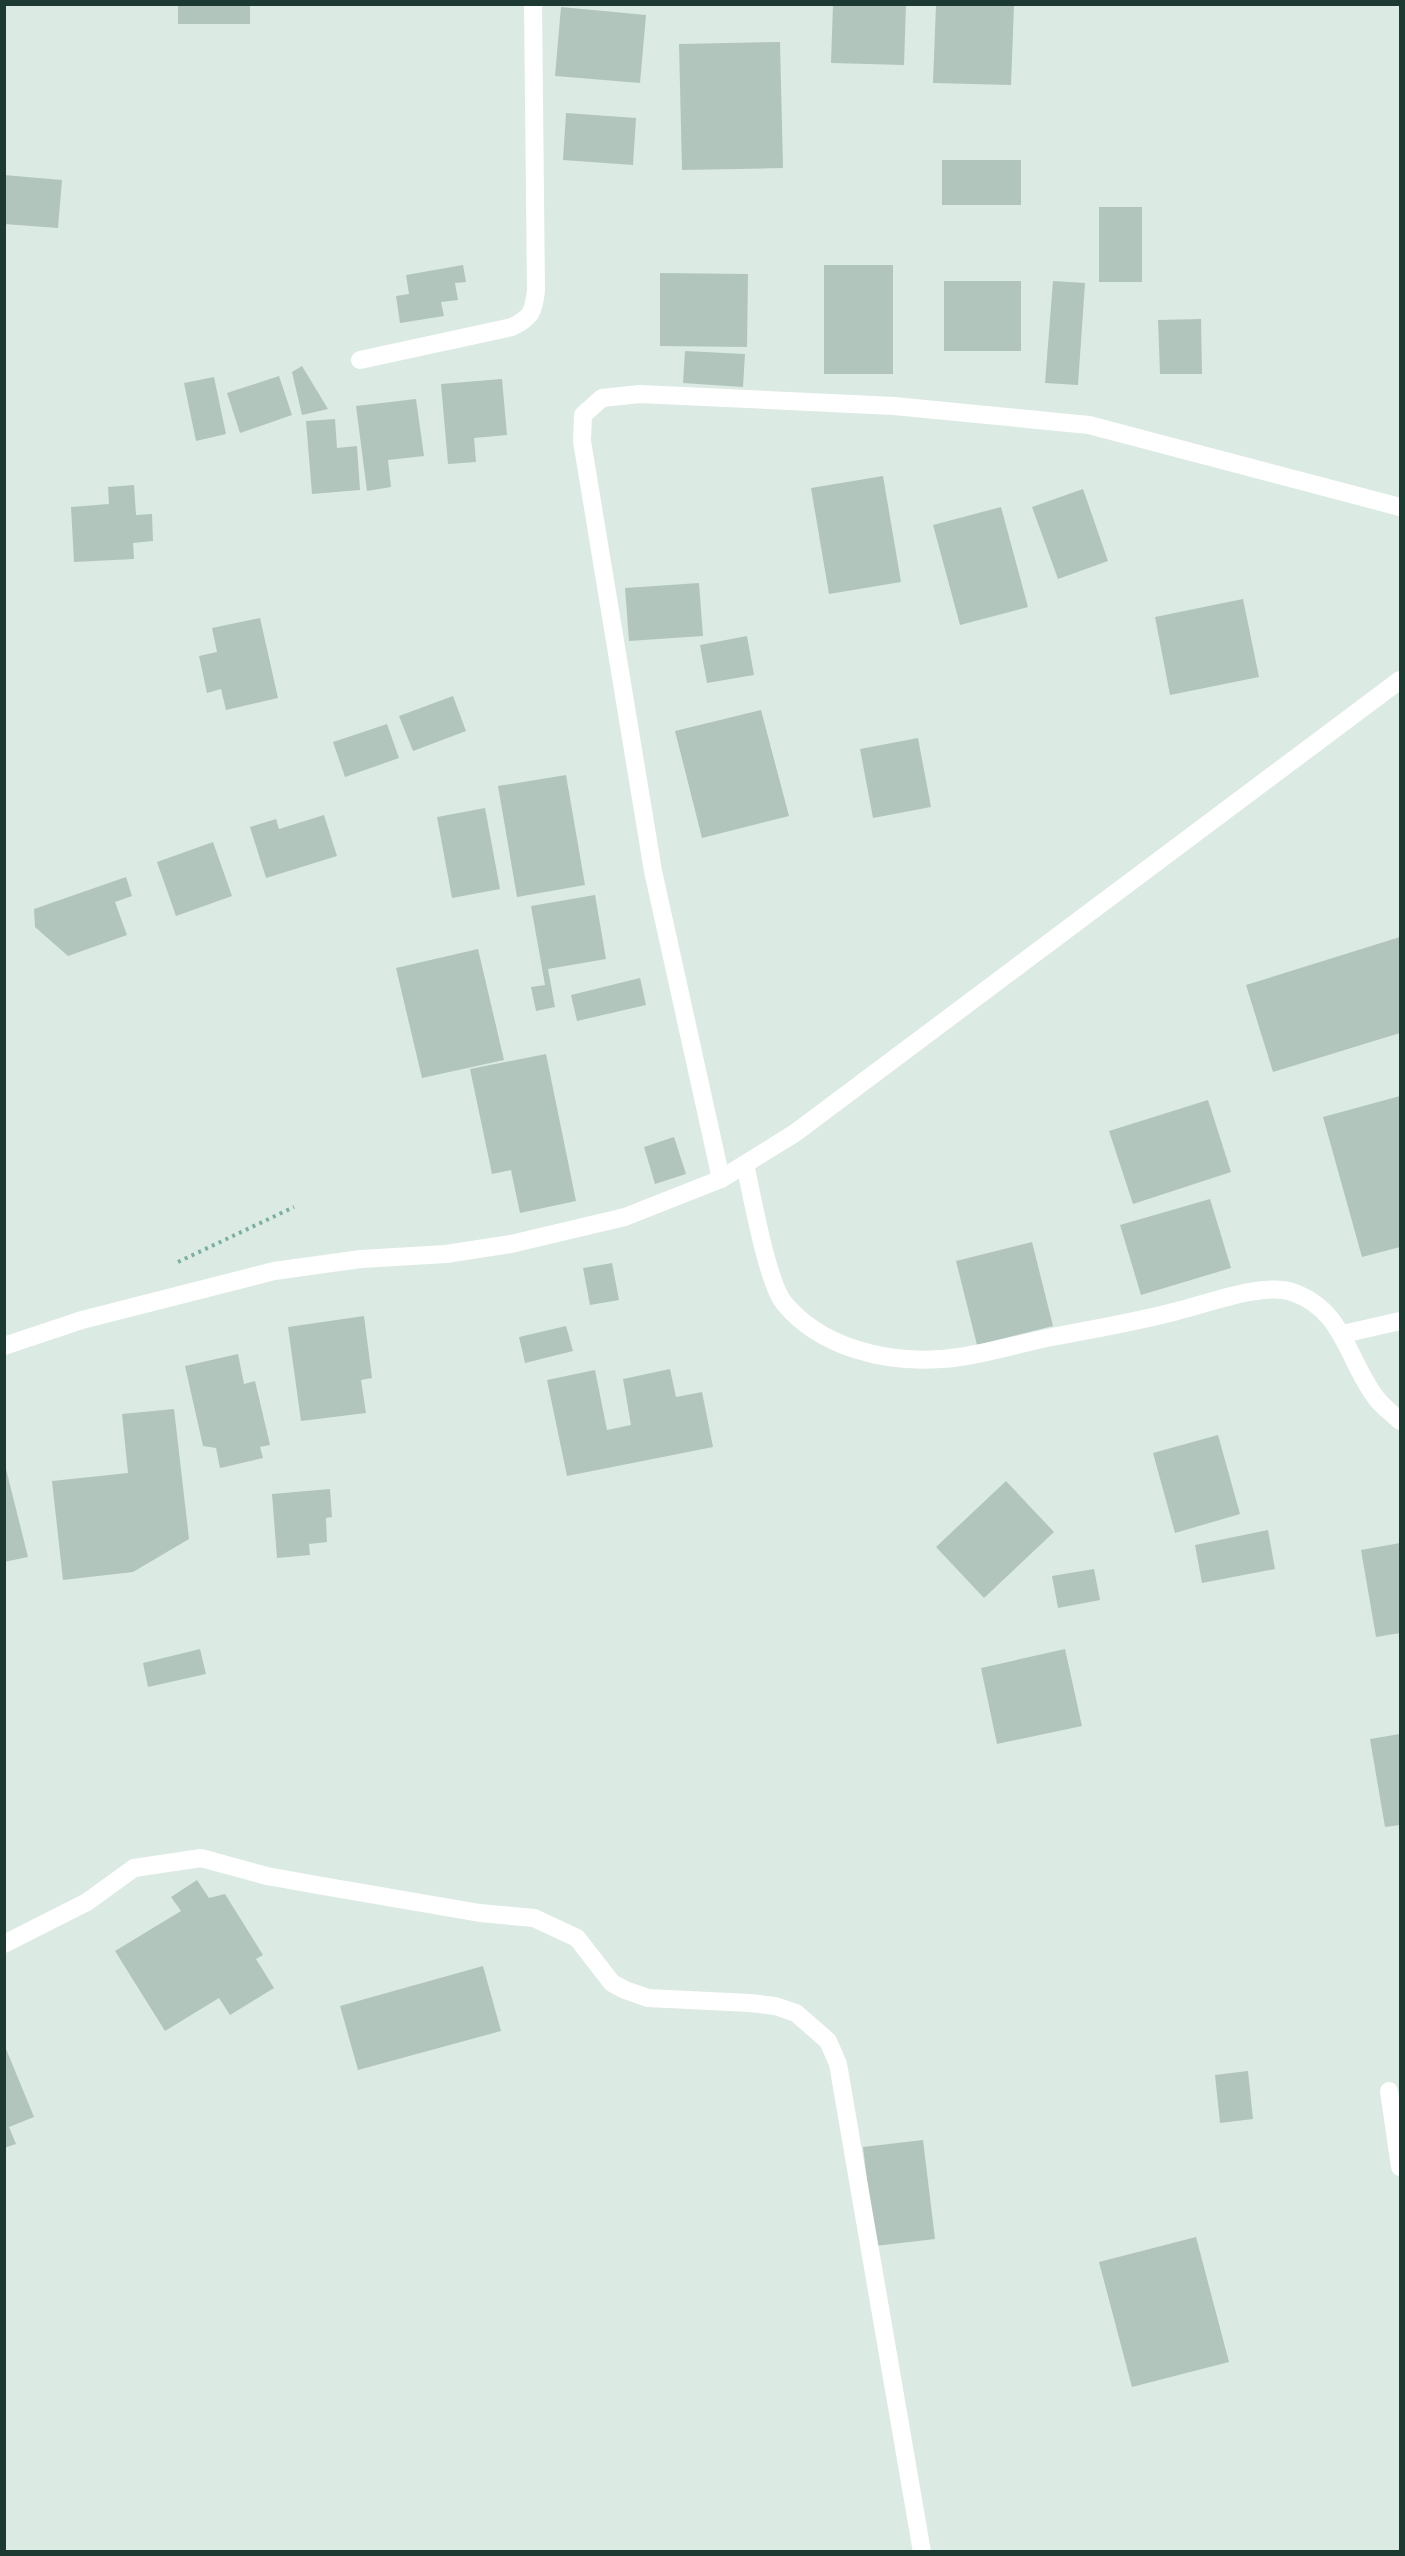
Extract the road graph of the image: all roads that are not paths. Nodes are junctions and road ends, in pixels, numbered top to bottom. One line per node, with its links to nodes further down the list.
1 (533, 4): 2 (street)
2 (360, 360)
3 (1401, 507): 6 (street)
4 (1401, 680): 5 (street)
5 (745, 1164): 6 (street); 8 (street)
6 (721, 1179): 9 (street)
7 (1401, 1321): 8 (street)
8 (1343, 1334): 10 (street)
9 (4, 1346)
10 (1401, 1421)
11 (4, 1944): 14 (street)
12 (1389, 2091): 13 (street)
13 (1401, 2167)
14 (922, 2552)

